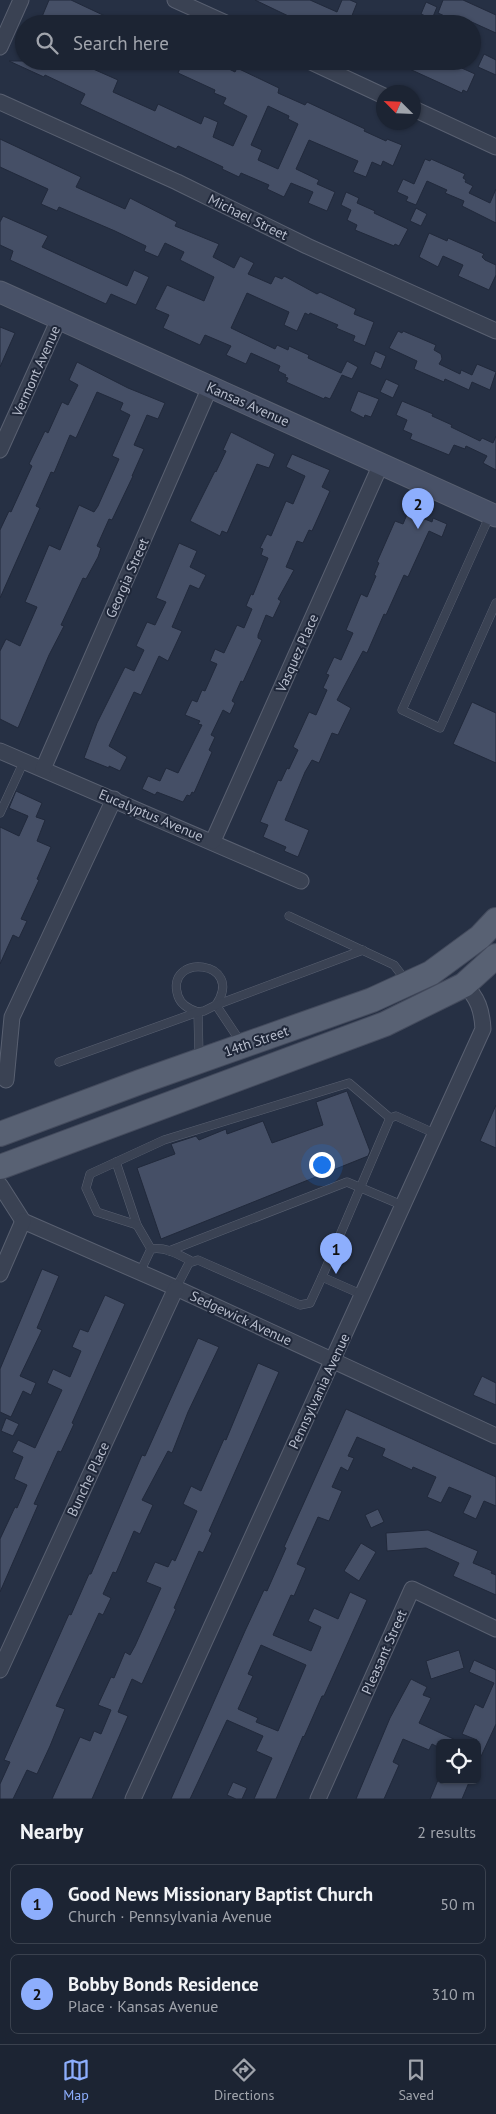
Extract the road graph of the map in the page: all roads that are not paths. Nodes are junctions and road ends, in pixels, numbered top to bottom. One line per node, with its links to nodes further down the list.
1 (21, 0): 4 (street)
2 (175, 0): 3 (street)
3 (208, 15)
4 (0, 47)
5 (328, 70): 6 (street)
6 (376, 92)
7 (0, 102): 12 (street, Michael Street)
8 (421, 112): 9 (street)
9 (496, 147)
10 (0, 292): 11 (street, Kansas Avenue)
11 (59, 318): 13 (street, Kansas Avenue); 14 (street, Vermont Avenue)
12 (496, 331)
13 (210, 387): 15 (street, Kansas Avenue); 20 (street, Georgia Street)
14 (0, 450)
15 (381, 464): 16 (street, Kansas Avenue); 23 (street, Vasquez Place)
16 (493, 515): 17 (lane)
17 (496, 603)
18 (0, 751): 19 (street, Eucalyptus Avenue)
19 (24, 761): 20 (street, Eucalyptus Avenue); 22 (lane)
20 (43, 769): 21 (street, Eucalyptus Avenue)
21 (114, 799): 23 (street, Eucalyptus Avenue); 36 (street)
22 (0, 813)
23 (213, 841): 24 (street, Eucalyptus Avenue)
24 (301, 881)
25 (289, 916): 27 (lane)
26 (496, 920): 29 (main road, 14th Street)
27 (363, 950): 29 (lane); 31 (lane)
28 (496, 956): 30 (main road, 14th Street)
29 (408, 984): 33 (main road, 14th Street)
30 (464, 985): 39 (street, Pennsylvania Avenue); 41 (main road, 14th Street)
31 (216, 1005): 32 (lane); 32 (lane); 33 (lane)
32 (198, 1012): 34 (lane); 35 (lane)
33 (243, 1046): 34 (main road, 14th Street)
34 (199, 1061): 38 (main road, 14th Street)
35 (59, 1062)
36 (6, 1080)
37 (390, 1118): 39 (lane); 40 (lane); 43 (lane)
38 (0, 1134)
39 (436, 1134): 44 (street, Pennsylvania Avenue)
40 (116, 1162): 46 (lane); 46 (lane)
41 (0, 1167)
42 (0, 1185): 45 (street)
43 (360, 1186): 44 (lane); 48 (lane); 52 (lane)
44 (404, 1206): 54 (street, Pennsylvania Avenue)
45 (23, 1222): 50 (street, Sedgewick Avenue); 51 (street)
46 (137, 1225): 47 (lane)
47 (152, 1249): 48 (lane); 50 (lane)
48 (169, 1251): 49 (lane)
49 (194, 1260): 52 (lane); 53 (lane)
50 (140, 1272): 53 (street, Sedgewick Avenue)
51 (0, 1274)
52 (322, 1277): 54 (lane)
53 (176, 1288): 55 (street, Sedgewick Avenue); 58 (street, Bunche Place)
54 (363, 1295): 55 (street, Pennsylvania Avenue)
55 (333, 1361): 56 (street, Sedgewick Avenue); 59 (street, Pennsylvania Avenue)
56 (496, 1436)
57 (496, 1629): 60 (street, Pleasant Street)
58 (0, 1670)
59 (134, 1799)
60 (318, 1799)

